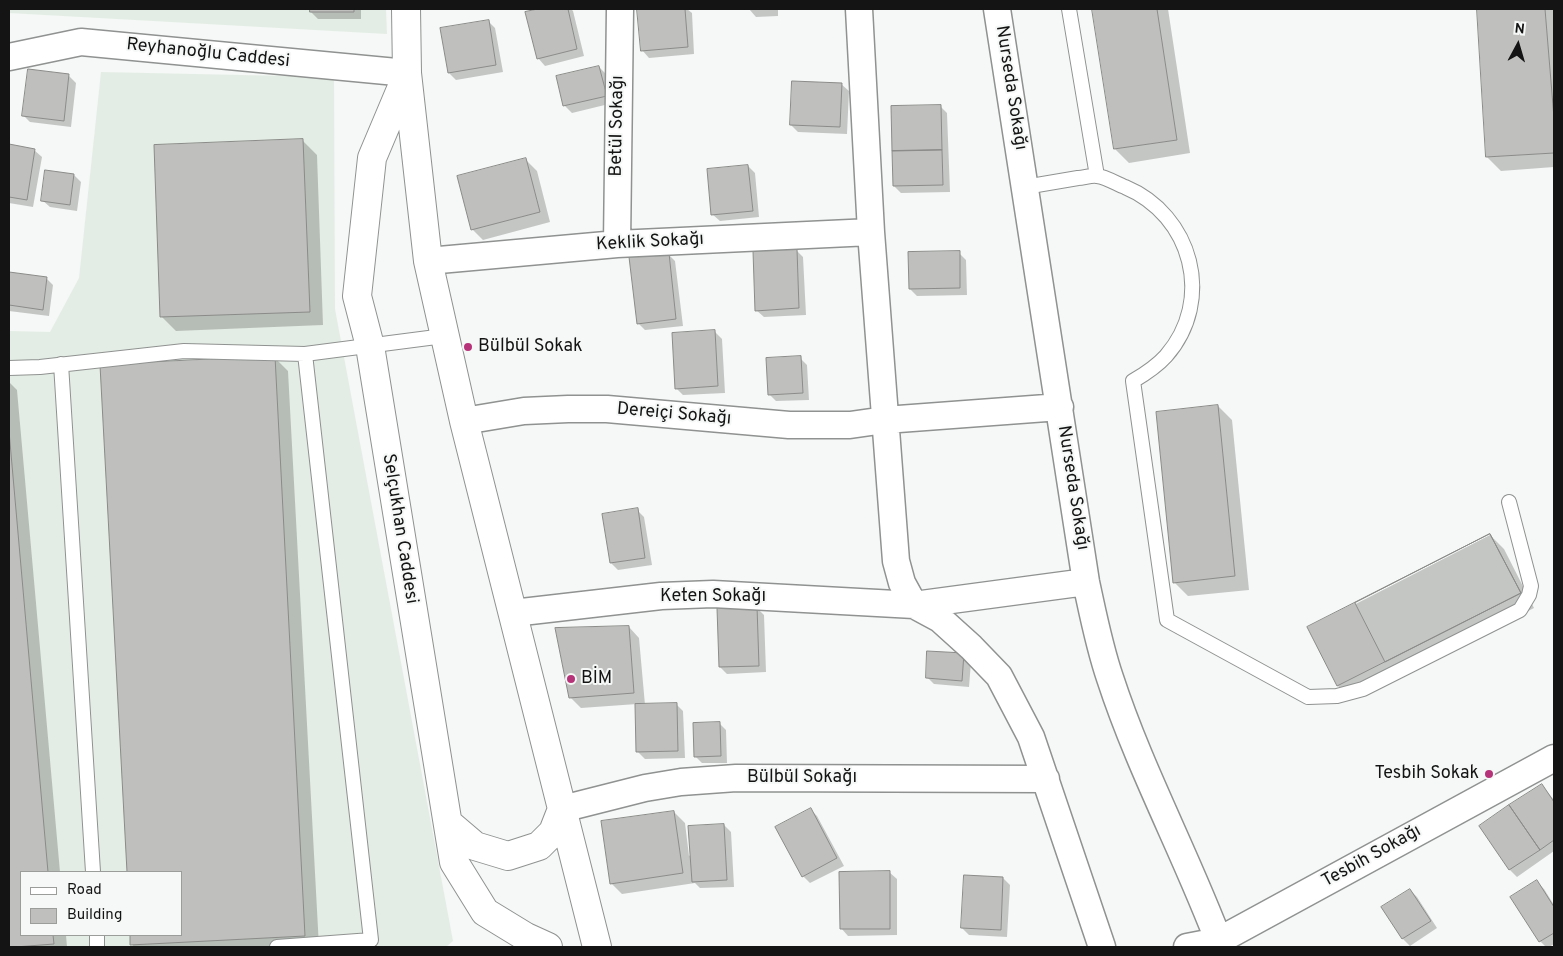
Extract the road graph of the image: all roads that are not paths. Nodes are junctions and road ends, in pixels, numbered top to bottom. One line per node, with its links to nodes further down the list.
1 (406, 9): 7 (street, Selçukhan Caddesi)
2 (620, 9): 11 (street, Betül Sokağı)
3 (858, 9): 10 (street)
4 (997, 9): 9 (street, Nurseda Sokağı)
5 (1069, 9): 8 (lane)
6 (9, 57): 7 (street, Reyhanoğlu Caddesi)
7 (408, 73): 12 (street, Selçukhan Caddesi); 14 (street, Selçukhan Caddesi)
8 (1097, 176): 9 (lane); 21 (lane)
9 (1025, 186): 18 (street, Nurseda Sokağı)
10 (872, 232): 11 (street, Keklik Sokağı); 19 (street)
11 (617, 244): 12 (street, Keklik Sokağı)
12 (428, 261): 13 (street, Selçukhan Caddesi)
13 (444, 336): 14 (lane); 20 (street, Selçukhan Caddesi)
14 (370, 346): 15 (lane); 28 (street, Selçukhan Caddesi)
15 (305, 354): 16 (lane); 31 (lane)
16 (61, 364): 17 (lane); 29 (lane)
17 (9, 368)
18 (1060, 408): 19 (street, Dereiçi Sokağı); 22 (street, Nurseda Sokağı)
19 (885, 420): 20 (street, Dereiçi Sokağı); 23 (street)
20 (464, 422): 24 (street, Selçukhan Caddesi)
21 (1509, 502)
22 (1086, 582): 23 (street, Keten Sokağı); 30 (street, Nurseda Sokağı)
23 (914, 604): 24 (street, Keten Sokağı); 26 (street)
24 (513, 613): 27 (street, Selçukhan Caddesi)
25 (1554, 758): 30 (street, Tesbih Sokağı)
26 (1046, 779): 27 (street, Bülbül Sokağı); 35 (street)
27 (562, 809): 28 (street); 34 (street, Selçukhan Caddesi)
28 (448, 823): 33 (street, Selçukhan Caddesi)
29 (93, 871)
30 (1220, 944): 36 (street, Tesbih Sokağı)
31 (314, 946): 32 (lane)
32 (277, 947)
33 (548, 947)
34 (597, 947)
35 (1102, 947)
36 (1187, 947)

